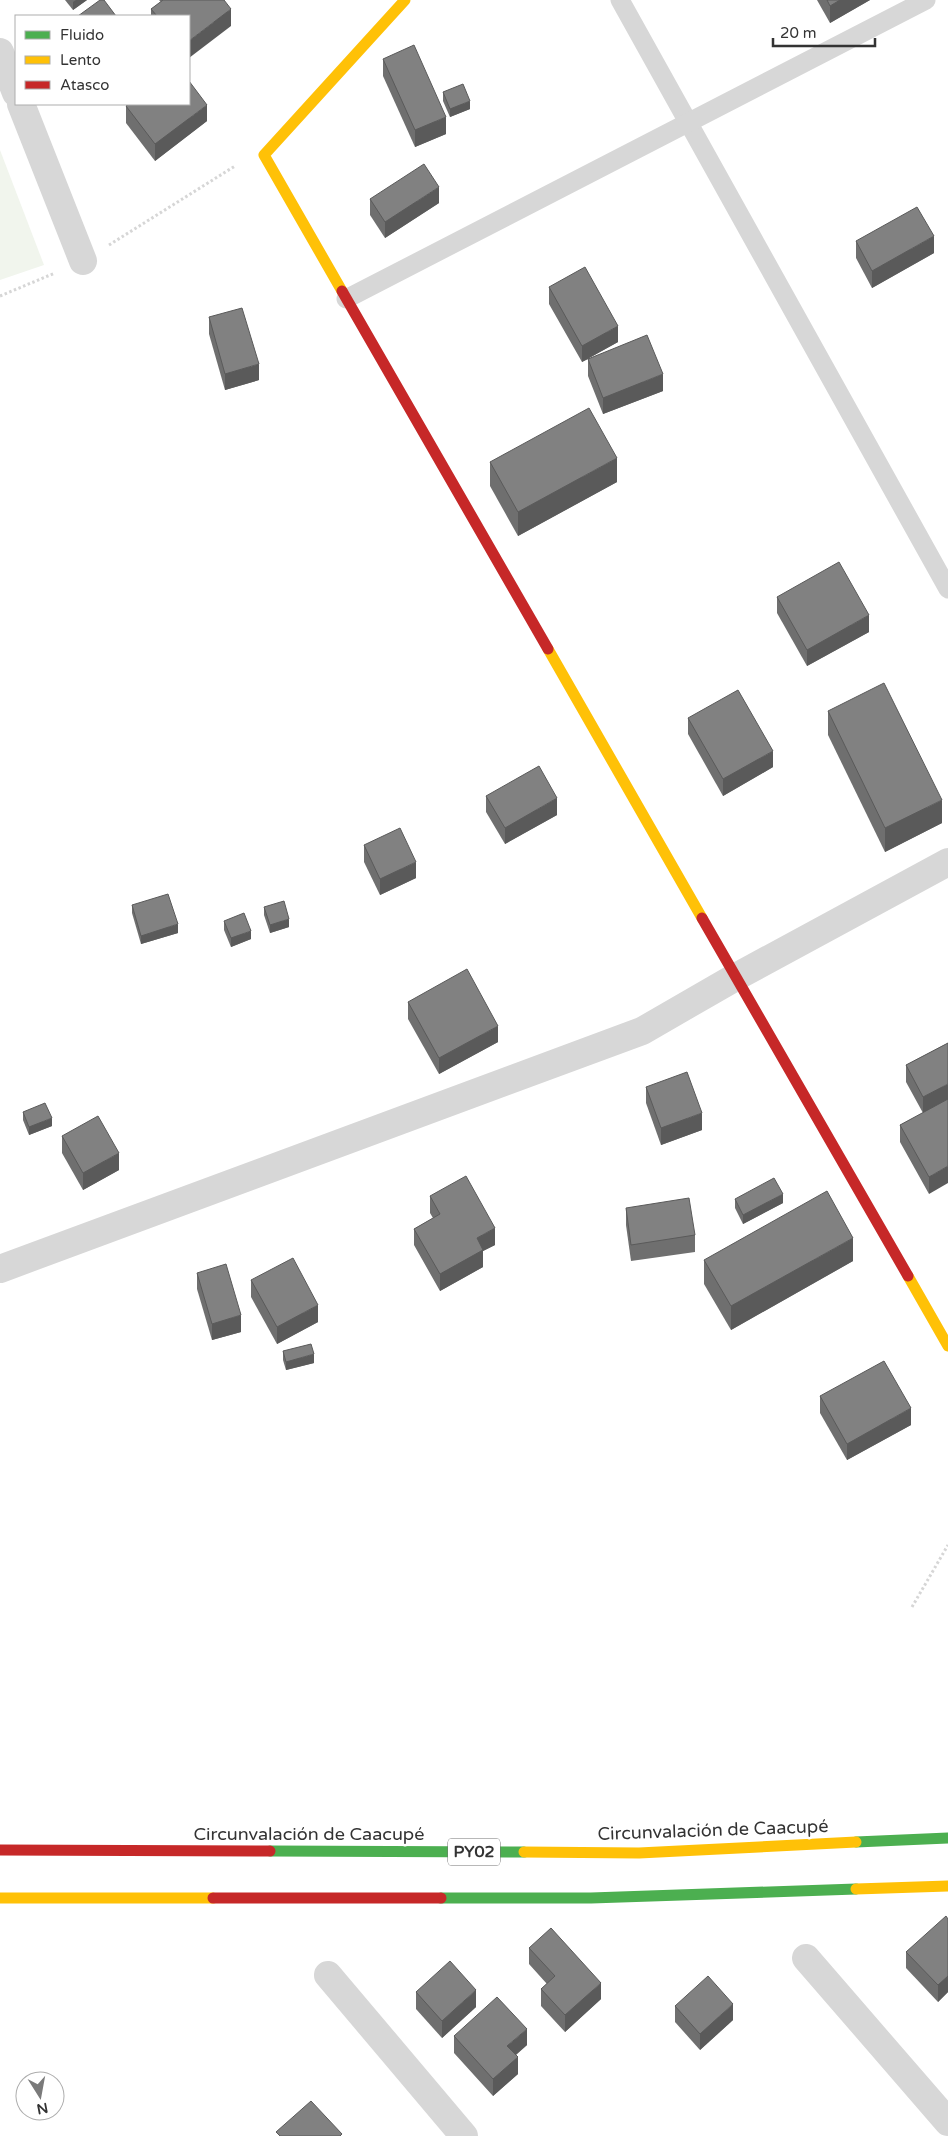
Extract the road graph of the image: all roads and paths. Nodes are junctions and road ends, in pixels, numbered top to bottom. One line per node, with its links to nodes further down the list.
1 (405, 0): 11 (main road)
2 (620, 0): 7 (lane)
3 (926, 0): 7 (lane)
4 (0, 52): 5 (street)
5 (15, 90)
6 (20, 105): 9 (street)
7 (688, 123): 11 (lane); 12 (lane)
8 (238, 163): 9 (path)
9 (83, 261): 10 (path)
10 (0, 296)
11 (346, 299): 14 (main road)
12 (948, 589)
13 (948, 862): 14 (street)
14 (734, 978): 15 (street); 16 (main road)
15 (0, 1269)
16 (948, 1346)
17 (948, 1545): 18 (path)
18 (912, 1607)
19 (948, 1838): 20 (main road, Circunvalación de Caacupé / PY02)
20 (0, 1850)
21 (948, 1886): 22 (main road)
22 (0, 1898)
23 (806, 1958): 25 (street)
24 (328, 1975): 26 (street)
25 (948, 2122)
26 (464, 2136)

